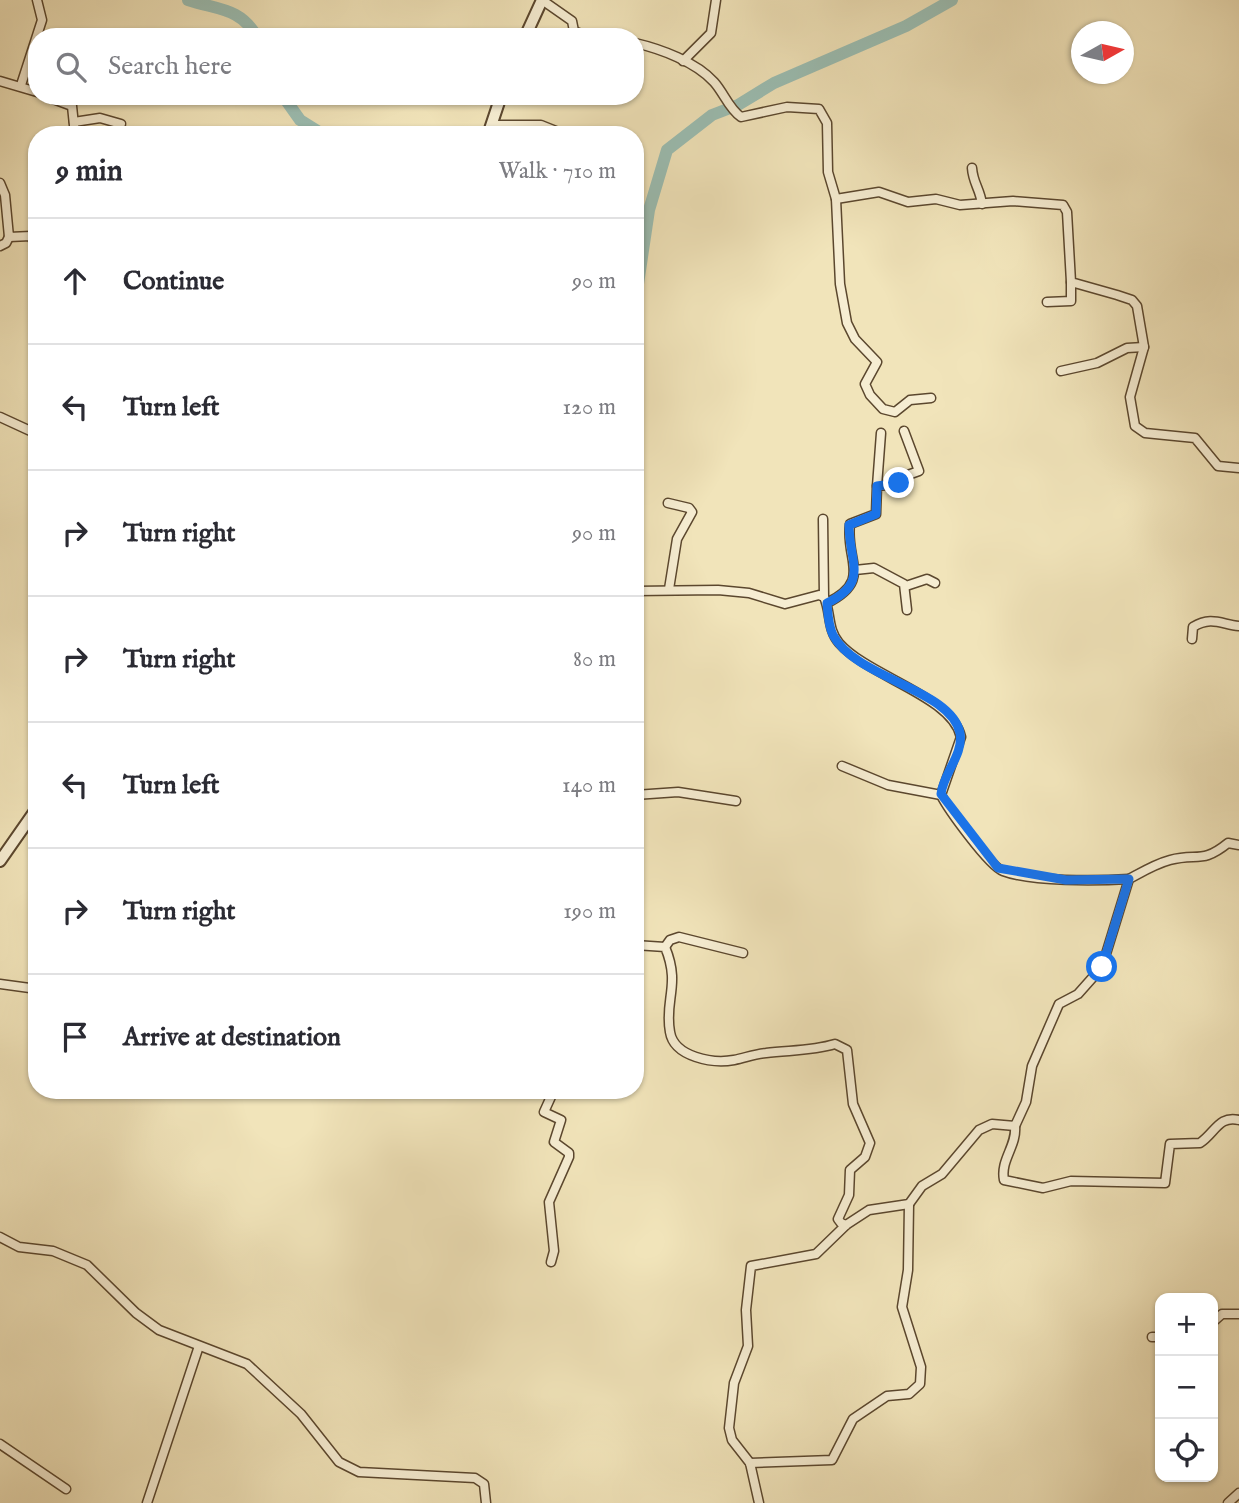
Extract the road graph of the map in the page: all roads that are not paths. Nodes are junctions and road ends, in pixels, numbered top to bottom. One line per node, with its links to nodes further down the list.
1 (37, 0): 4 (street)
2 (542, 0): 5 (street); 6 (street)
3 (716, 0): 8 (street)
4 (39, 28)
5 (529, 28)
6 (573, 28)
7 (644, 46): 8 (street)
8 (683, 61): 21 (street)
9 (28, 63): 11 (street)
10 (0, 81): 11 (street)
11 (21, 85): 12 (street)
12 (28, 88)
13 (71, 105): 15 (street)
14 (498, 105): 18 (street)
15 (74, 122): 16 (street); 17 (street)
16 (121, 124)
17 (74, 126)
18 (490, 126)
19 (972, 168): 22 (street)
20 (0, 183): 24 (street)
21 (836, 199): 22 (street); 30 (street)
22 (982, 204): 26 (street)
23 (28, 236): 24 (street)
24 (9, 237): 25 (street)
25 (0, 246)
26 (1071, 282): 27 (street); 28 (street)
27 (1047, 302)
28 (1144, 347): 29 (street); 35 (street)
29 (1061, 371)
30 (931, 398)
31 (0, 417): 32 (street)
32 (28, 430)
33 (904, 431): 36 (street)
34 (881, 433): 36 (street)
35 (1239, 468)
36 (877, 486): 39 (street)
37 (668, 503): 42 (street)
38 (823, 519): 44 (street)
39 (855, 570): 41 (street); 44 (street)
40 (935, 583): 41 (street)
41 (906, 586): 45 (street)
42 (669, 589): 43 (street); 44 (street)
43 (644, 591)
44 (826, 600): 50 (street)
45 (907, 610)
46 (1239, 626): 47 (street)
47 (1192, 639)
48 (842, 766): 50 (street)
49 (644, 794): 51 (street)
50 (941, 794): 56 (street)
51 (736, 801)
52 (28, 821): 54 (street)
53 (1239, 845): 56 (street)
54 (4, 847): 55 (street)
55 (0, 861)
56 (1129, 879): 64 (street)
57 (644, 946): 58 (street)
58 (666, 947): 59 (street); 66 (street)
59 (743, 953)
60 (0, 984): 61 (street)
61 (28, 988)
62 (550, 1099): 68 (street)
63 (1239, 1120): 64 (street)
64 (1015, 1126): 65 (street)
65 (909, 1204): 66 (street); 73 (street)
66 (846, 1225): 73 (street)
67 (0, 1237): 71 (street)
68 (551, 1262)
69 (1239, 1314): 70 (street)
70 (1218, 1318)
71 (199, 1346): 76 (street); 77 (street)
72 (0, 1444): 74 (street)
73 (750, 1463): 78 (street)
74 (66, 1489)
75 (1239, 1493): 79 (street)
76 (147, 1503)
77 (486, 1503)
78 (759, 1503)
79 (1228, 1503)

